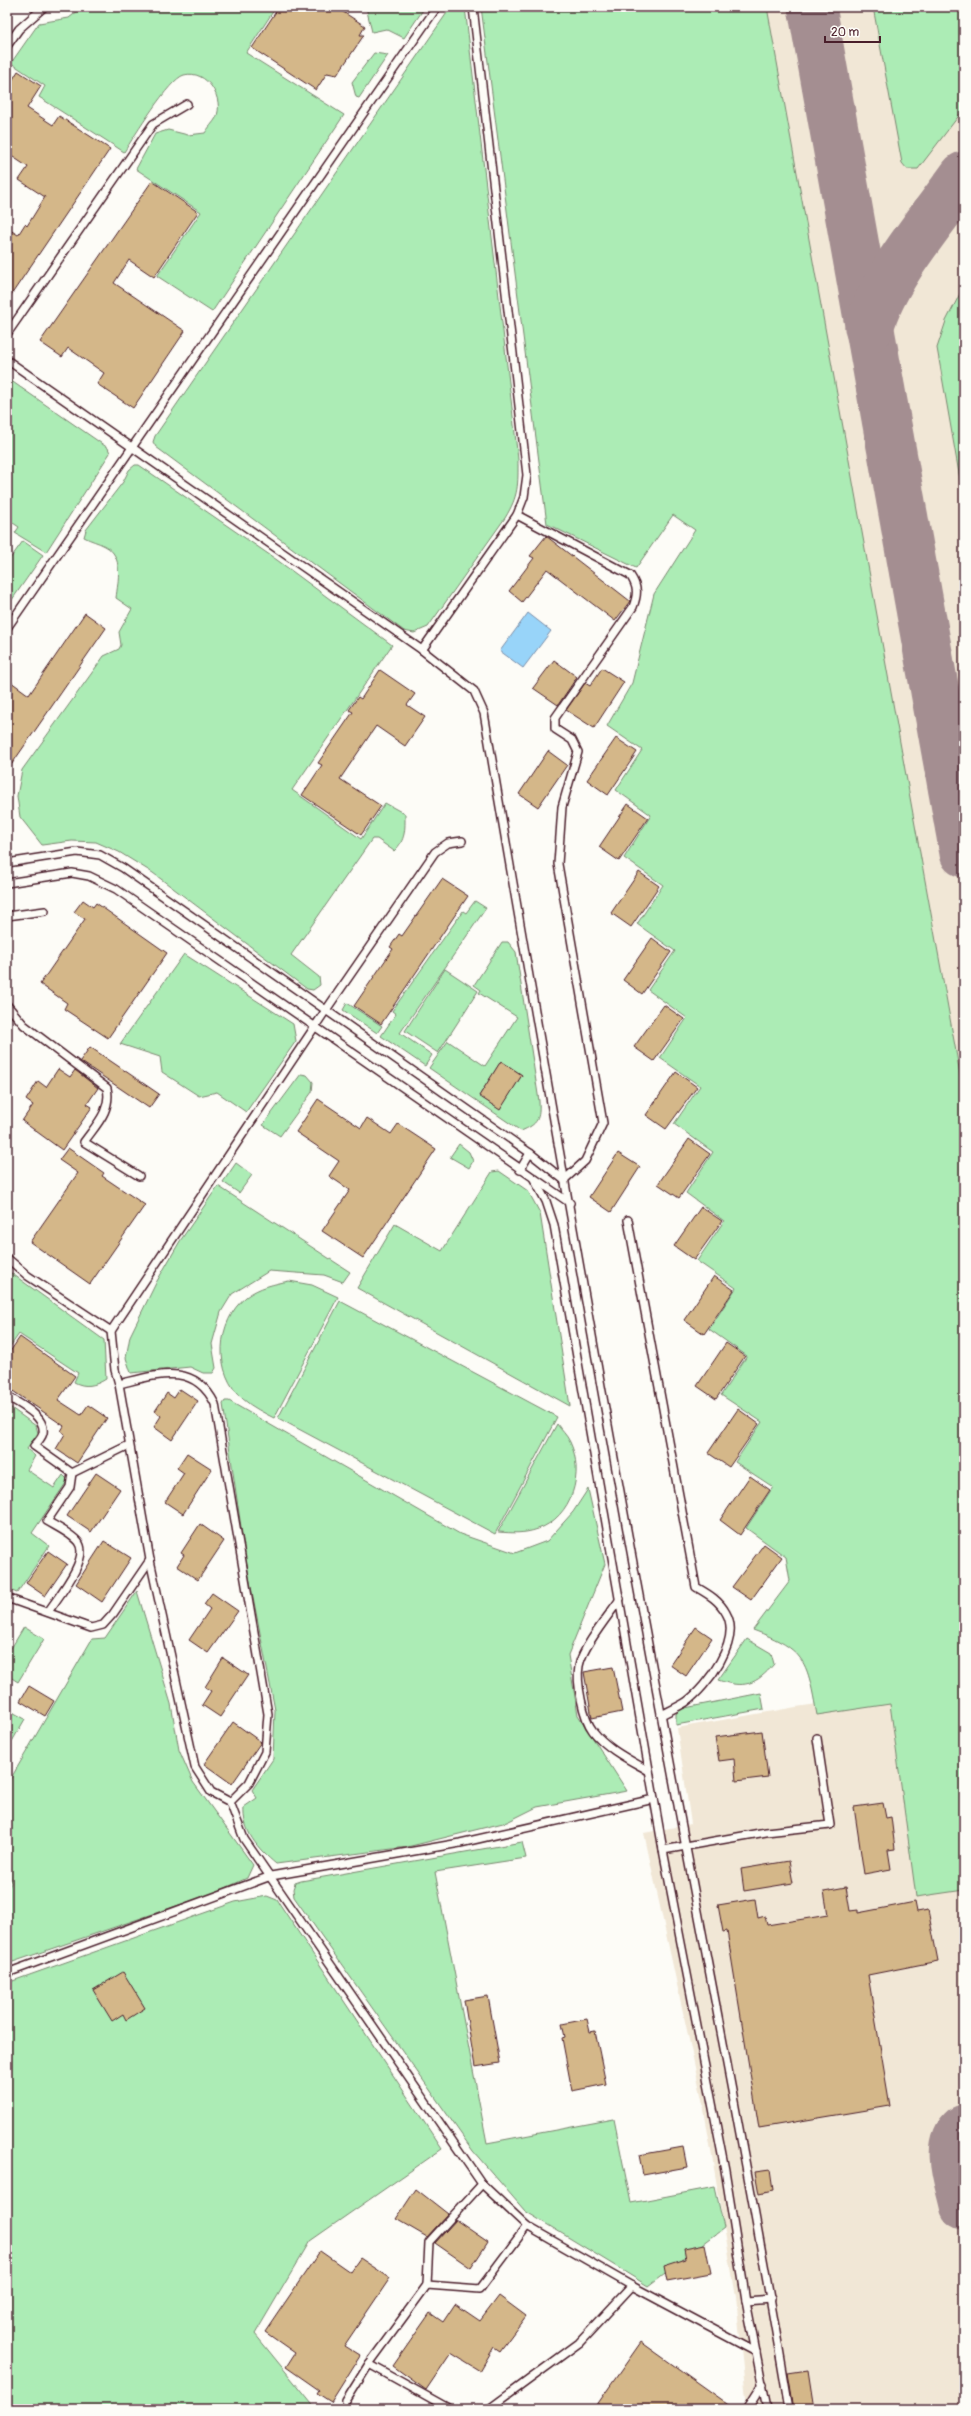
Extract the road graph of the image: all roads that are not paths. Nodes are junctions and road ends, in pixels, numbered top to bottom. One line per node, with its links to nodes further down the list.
1 (44, 7): 4 (lane)
2 (437, 7): 8 (lane)
3 (473, 7): 9 (lane)
4 (7, 46)
5 (187, 104): 6 (lane)
6 (7, 334)
7 (7, 360): 8 (lane)
8 (133, 447): 10 (lane); 11 (lane)
9 (516, 515): 11 (lane); 24 (lane)
10 (7, 628)
11 (422, 650): 24 (lane)
12 (462, 841): 18 (lane)
13 (7, 863): 18 (lane)
14 (7, 883): 19 (lane)
15 (45, 912): 16 (lane)
16 (7, 916)
17 (7, 1005): 22 (lane)
18 (326, 1010): 19 (lane); 20 (lane)
19 (315, 1028): 21 (lane); 28 (lane)
20 (530, 1153): 21 (lane); 24 (lane)
21 (520, 1170): 23 (lane)
22 (139, 1176)
23 (534, 1179): 25 (lane); 35 (lane)
24 (564, 1180): 25 (lane)
25 (570, 1204): 37 (lane)
26 (628, 1220): 37 (lane)
27 (7, 1258): 28 (lane)
28 (111, 1331): 29 (lane)
29 (119, 1384): 31 (lane); 41 (lane)
30 (7, 1396): 32 (lane)
31 (130, 1445): 32 (lane); 33 (lane)
32 (72, 1473): 36 (lane)
33 (150, 1560): 36 (lane); 41 (lane)
34 (7, 1598): 36 (lane)
35 (620, 1599): 39 (lane); 39 (lane)
36 (48, 1612)
37 (661, 1715): 42 (lane)
38 (817, 1738): 42 (lane)
39 (649, 1771): 40 (lane)
40 (654, 1800): 43 (lane); 44 (lane)
41 (230, 1802): 44 (lane)
42 (686, 1846): 43 (lane); 50 (lane)
43 (663, 1850): 51 (lane)
44 (271, 1876): 45 (lane); 46 (lane)
45 (7, 1974)
46 (482, 2184): 47 (lane); 48 (lane)
47 (526, 2226): 48 (lane); 49 (lane)
48 (427, 2286): 53 (lane)
49 (632, 2286): 52 (lane); 57 (lane)
50 (771, 2299): 51 (lane); 60 (lane)
51 (746, 2301): 52 (lane)
52 (756, 2352): 54 (lane)
53 (369, 2364): 55 (lane); 56 (lane)
54 (763, 2384): 58 (lane); 59 (lane)
55 (346, 2401)
56 (450, 2409)
57 (489, 2409)
58 (747, 2409)
59 (767, 2409)
60 (789, 2409)

